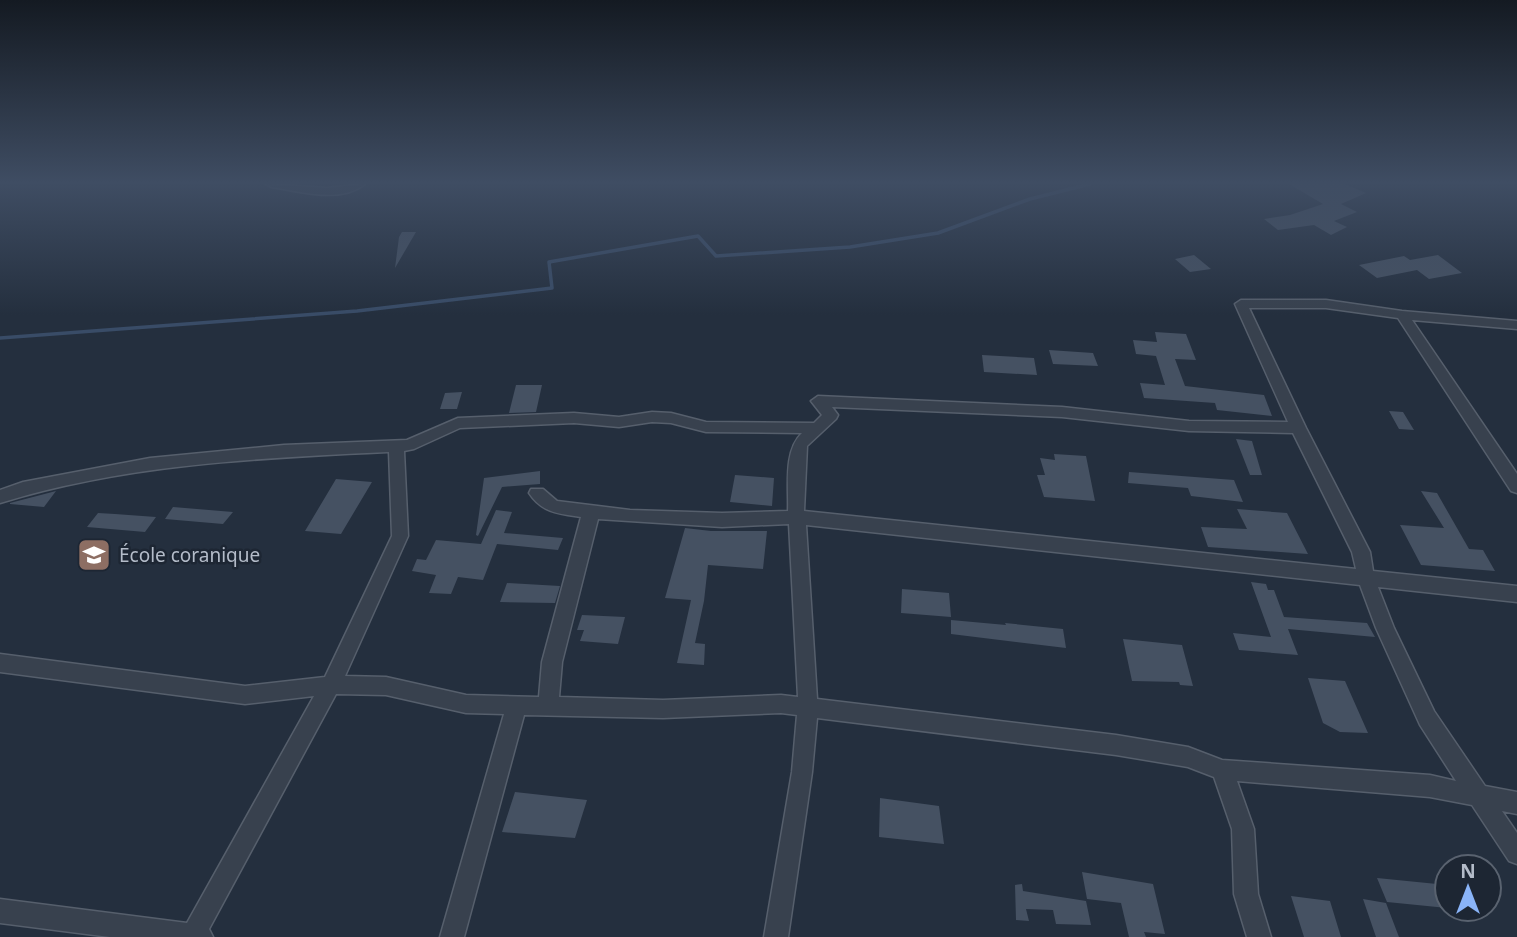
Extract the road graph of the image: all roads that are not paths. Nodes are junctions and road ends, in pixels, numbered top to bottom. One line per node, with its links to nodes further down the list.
1 (1402, 315): 2 (street); 4 (street); 6 (street)
2 (1517, 325)
3 (816, 428): 4 (street); 5 (street); 10 (street)
4 (1297, 428): 11 (street)
5 (396, 446): 8 (street); 14 (street)
6 (1517, 488)
7 (537, 493): 9 (street)
8 (0, 497)
9 (591, 512): 10 (street); 16 (street)
10 (796, 517): 11 (street); 17 (street)
11 (1366, 578): 12 (street); 19 (street)
12 (1517, 594)
13 (0, 663): 14 (street)
14 (331, 685): 15 (street); 23 (street)
15 (517, 705): 16 (street); 24 (street)
16 (548, 705): 17 (street)
17 (808, 709): 18 (street); 25 (street)
18 (1222, 770): 19 (street); 26 (street)
19 (1481, 796): 20 (street); 21 (street)
20 (1517, 803)
21 (1517, 853)
22 (0, 911): 23 (street)
23 (195, 937)
24 (452, 937)
25 (776, 937)
26 (1259, 937)

